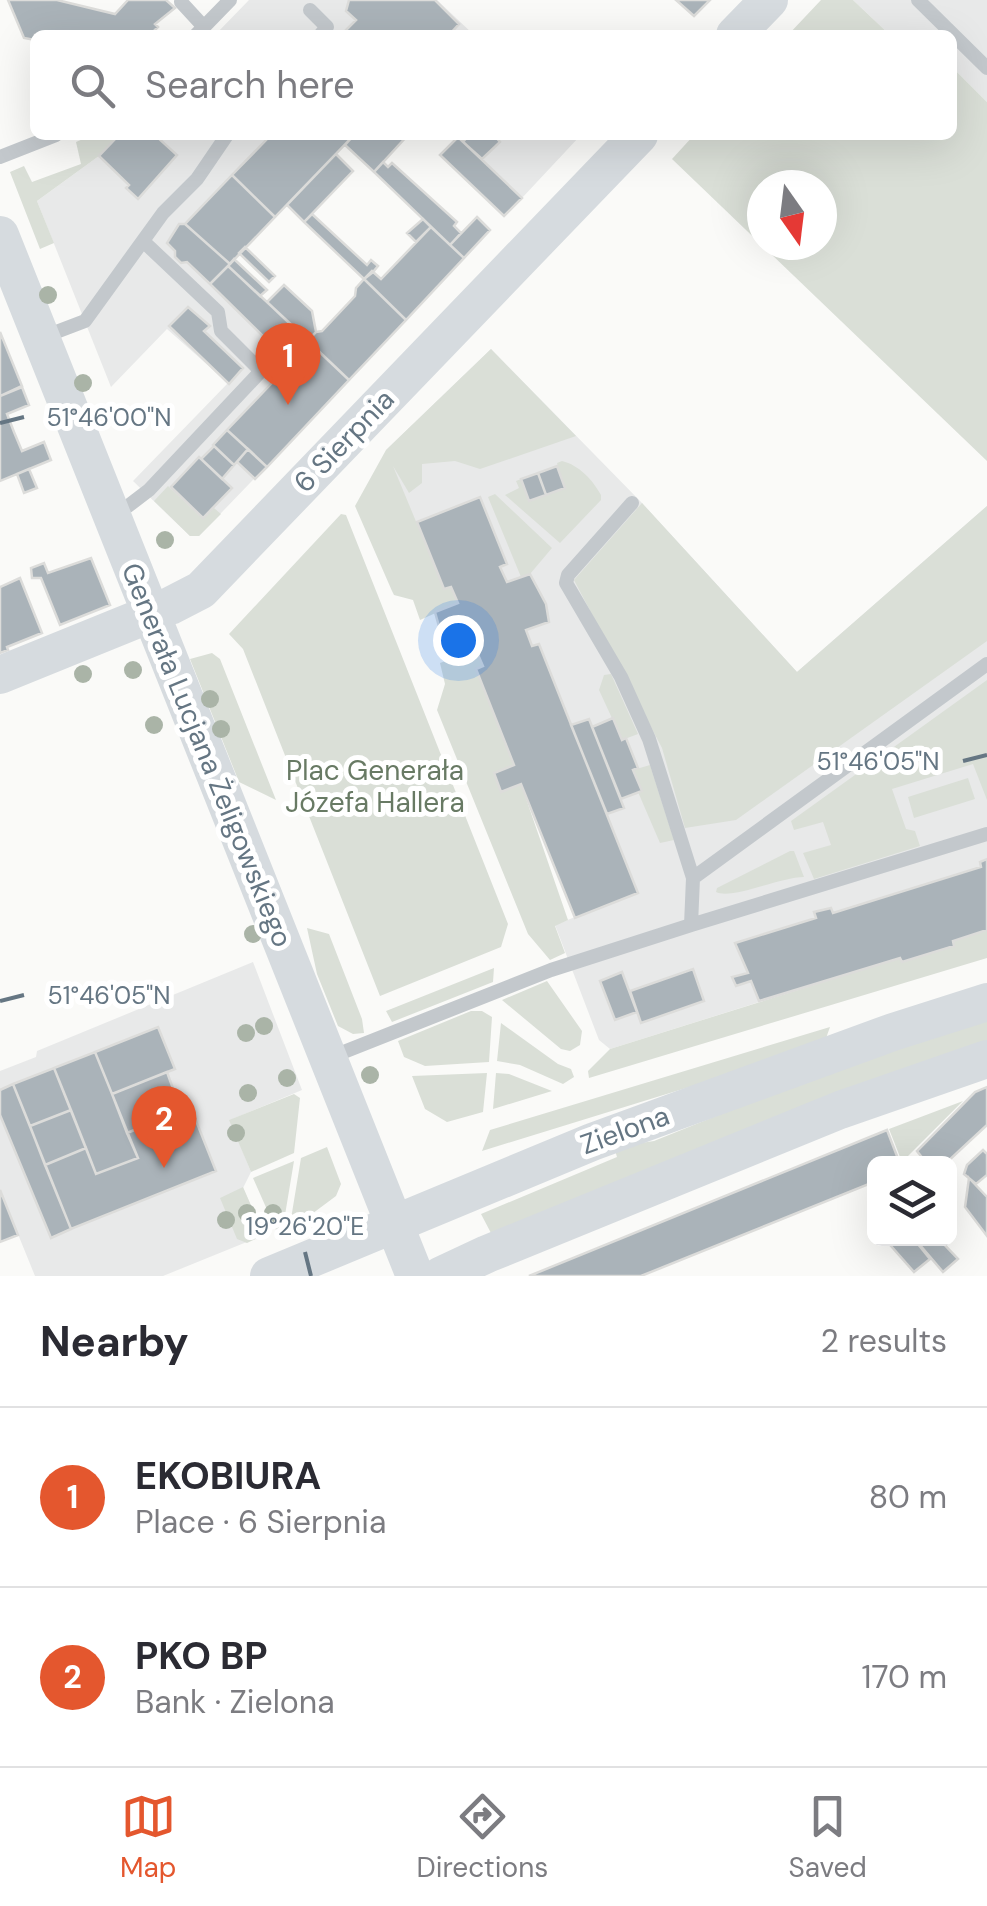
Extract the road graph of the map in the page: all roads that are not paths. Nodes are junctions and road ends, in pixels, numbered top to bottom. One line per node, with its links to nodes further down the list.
1 (230, 0): 7 (lane)
2 (768, 0): 9 (street)
3 (918, 0): 10 (lane)
4 (181, 2): 6 (lane)
5 (310, 10): 8 (lane)
6 (199, 30)
7 (201, 30)
8 (324, 30)
9 (740, 30)
10 (948, 30)
11 (957, 38): 12 (lane)
12 (987, 68)
13 (43, 140): 16 (lane)
14 (224, 140): 18 (lane)
15 (634, 140): 22 (street, 6 Sierpnia)
16 (0, 156)
17 (0, 235): 19 (street, Generała Lucjana Żeligowskiego)
18 (143, 241): 19 (lane); 21 (lane)
19 (41, 338): 21 (street, Generała Lucjana Żeligowskiego)
20 (632, 503): 26 (lane)
21 (111, 513): 22 (street, Generała Lucjana Żeligowskiego)
22 (151, 614): 24 (street, 6 Sierpnia); 29 (street, Generała Lucjana Żeligowskiego)
23 (987, 664): 26 (lane)
24 (0, 675)
25 (987, 834): 27 (lane)
26 (693, 878): 27 (lane)
27 (691, 925): 29 (lane)
28 (987, 1002): 31 (street, Zielona)
29 (327, 1058): 31 (street, Generała Lucjana Żeligowskiego)
30 (987, 1058): 34 (street)
31 (393, 1223): 32 (street, Zielona); 33 (street, Generała Lucjana Żeligowskiego)
32 (269, 1276)
33 (414, 1276)
34 (440, 1276)

